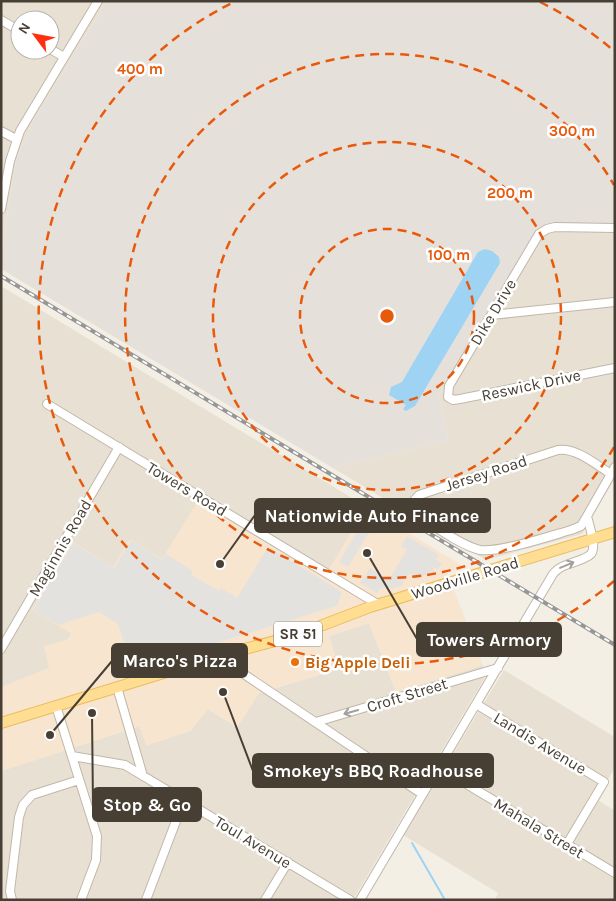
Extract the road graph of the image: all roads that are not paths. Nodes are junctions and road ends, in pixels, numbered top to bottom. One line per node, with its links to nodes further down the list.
1 (98, 1): 3 (street)
2 (60, 55): 3 (street)
3 (64, 57): 5 (street)
4 (1, 131): 5 (street)
5 (16, 139): 6 (street)
6 (1, 209)
7 (615, 228): 9 (street, Dike Drive)
8 (615, 302): 9 (street)
9 (492, 314): 11 (street, Dike Drive)
10 (615, 368): 11 (street, Reswick Drive)
11 (448, 397)
12 (47, 404): 13 (street, Towers Road)
13 (119, 447): 18 (street, Towers Road); 19 (street, Maginnis Road)
14 (613, 470): 15 (street); 15 (street, Jersey Road)
15 (587, 516): 17 (street)
16 (615, 532): 17 (main road, Woodville Road / SR 51)
17 (593, 539): 18 (main road, Woodville Road / SR 51); 21 (street, one-way to 17)
18 (379, 604): 20 (main road, Woodville Road / SR 51)
19 (1, 648)
20 (217, 656): 22 (main road, Woodville Road / SR 51); 25 (street)
21 (498, 668): 23 (street); 25 (street, Croft Street, one-way to 25)
22 (117, 687): 24 (main road, Woodville Road / SR 51); 29 (street)
23 (476, 704): 28 (street); 33 (street, Landis Avenue)
24 (56, 706): 26 (main road, Woodville Road / SR 51); 27 (street)
25 (316, 722): 31 (street)
26 (1, 723)
27 (72, 756): 29 (street, Toul Avenue); 30 (street)
28 (438, 767): 31 (street); 33 (street, Mahala Street)
29 (143, 776): 32 (street, Toul Avenue)
30 (79, 780): 36 (street); 37 (street)
31 (422, 794): 41 (street)
32 (184, 800): 34 (street, Toul Avenue); 38 (street)
33 (567, 844): 35 (street, Mahala Street)
34 (288, 862): 39 (street); 40 (street, Toul Avenue)
35 (615, 873)
36 (12, 900)
37 (81, 900)
38 (146, 900)
39 (265, 900)
40 (350, 900)
41 (360, 900)

